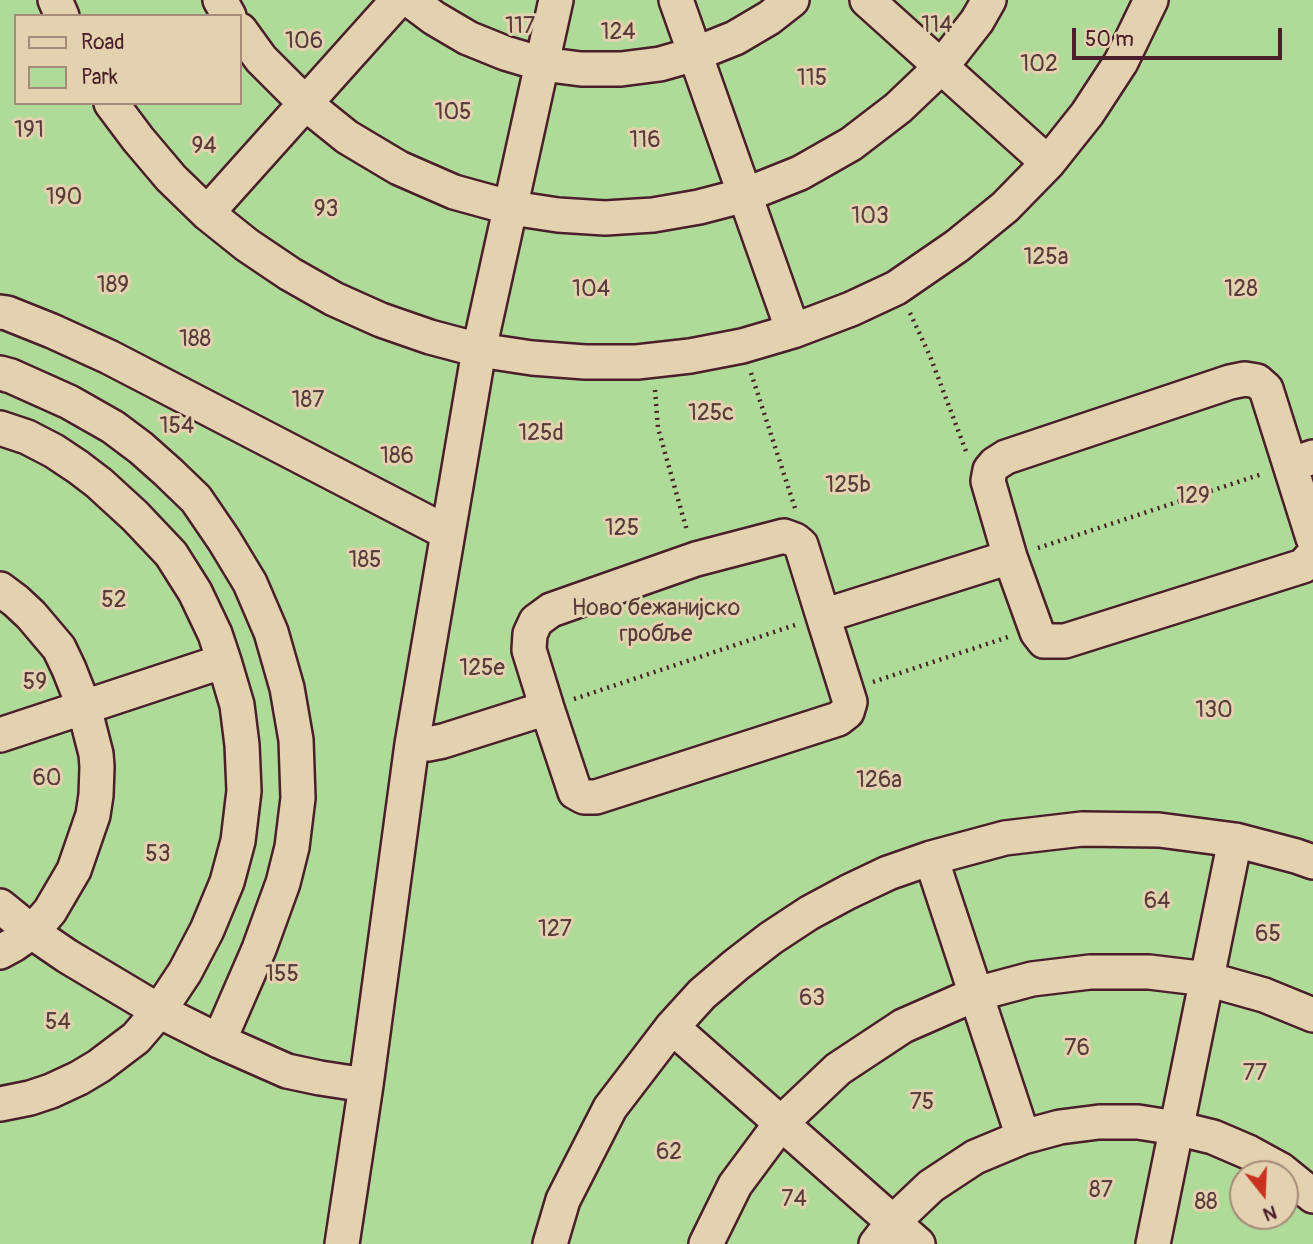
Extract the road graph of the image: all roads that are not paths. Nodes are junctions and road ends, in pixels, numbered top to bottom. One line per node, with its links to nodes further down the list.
1 (398, 0): 13 (lane)
2 (410, 0): 11 (lane)
3 (556, 0): 11 (lane)
4 (676, 0): 10 (lane)
5 (792, 0): 10 (lane)
6 (867, 0): 12 (lane)
7 (989, 0): 12 (lane)
8 (1151, 0): 15 (lane)
9 (242, 33): 13 (lane)
10 (695, 54): 11 (lane); 16 (lane)
11 (542, 64): 17 (lane)
12 (941, 67): 15 (lane); 16 (lane)
13 (306, 104): 17 (lane); 18 (lane)
14 (112, 105): 18 (lane)
15 (1048, 163): 20 (lane)
16 (745, 195): 17 (lane); 20 (lane)
17 (512, 208): 21 (lane)
18 (207, 213): 21 (lane)
19 (0, 312): 25 (lane)
20 (793, 331): 21 (lane)
21 (480, 350): 25 (lane)
22 (0, 373): 47 (lane)
23 (0, 428): 31 (lane)
24 (1302, 461): 26 (lane); 28 (lane)
25 (448, 533): 35 (lane)
26 (1313, 538)
27 (1313, 555): 28 (lane)
28 (1010, 557): 30 (lane)
29 (0, 589): 32 (lane)
30 (823, 616): 33 (lane); 33 (lane)
31 (224, 661): 32 (lane); 44 (lane)
32 (84, 707): 34 (lane); 40 (lane)
33 (547, 708): 35 (lane)
34 (0, 735)
35 (412, 744): 48 (lane)
36 (1235, 840): 37 (lane); 38 (lane); 42 (lane)
37 (930, 858): 43 (lane); 46 (lane)
38 (1313, 862)
39 (0, 906): 40 (lane)
40 (33, 932): 41 (lane); 44 (lane)
41 (0, 952)
42 (1207, 979): 43 (lane); 45 (lane); 51 (lane)
43 (975, 994): 50 (lane); 52 (lane)
44 (159, 1011): 47 (lane); 49 (lane)
45 (1313, 1015)
46 (672, 1027): 50 (lane); 56 (lane)
47 (219, 1041): 48 (lane)
48 (366, 1085): 55 (lane)
49 (0, 1104)
50 (781, 1123): 54 (lane); 57 (lane)
51 (1176, 1128): 52 (lane); 53 (lane); 59 (lane)
52 (1023, 1137): 54 (lane)
53 (1312, 1193)
54 (885, 1233): 58 (lane)
55 (342, 1244)
56 (550, 1244)
57 (706, 1244)
58 (918, 1244)
59 (1153, 1244)

